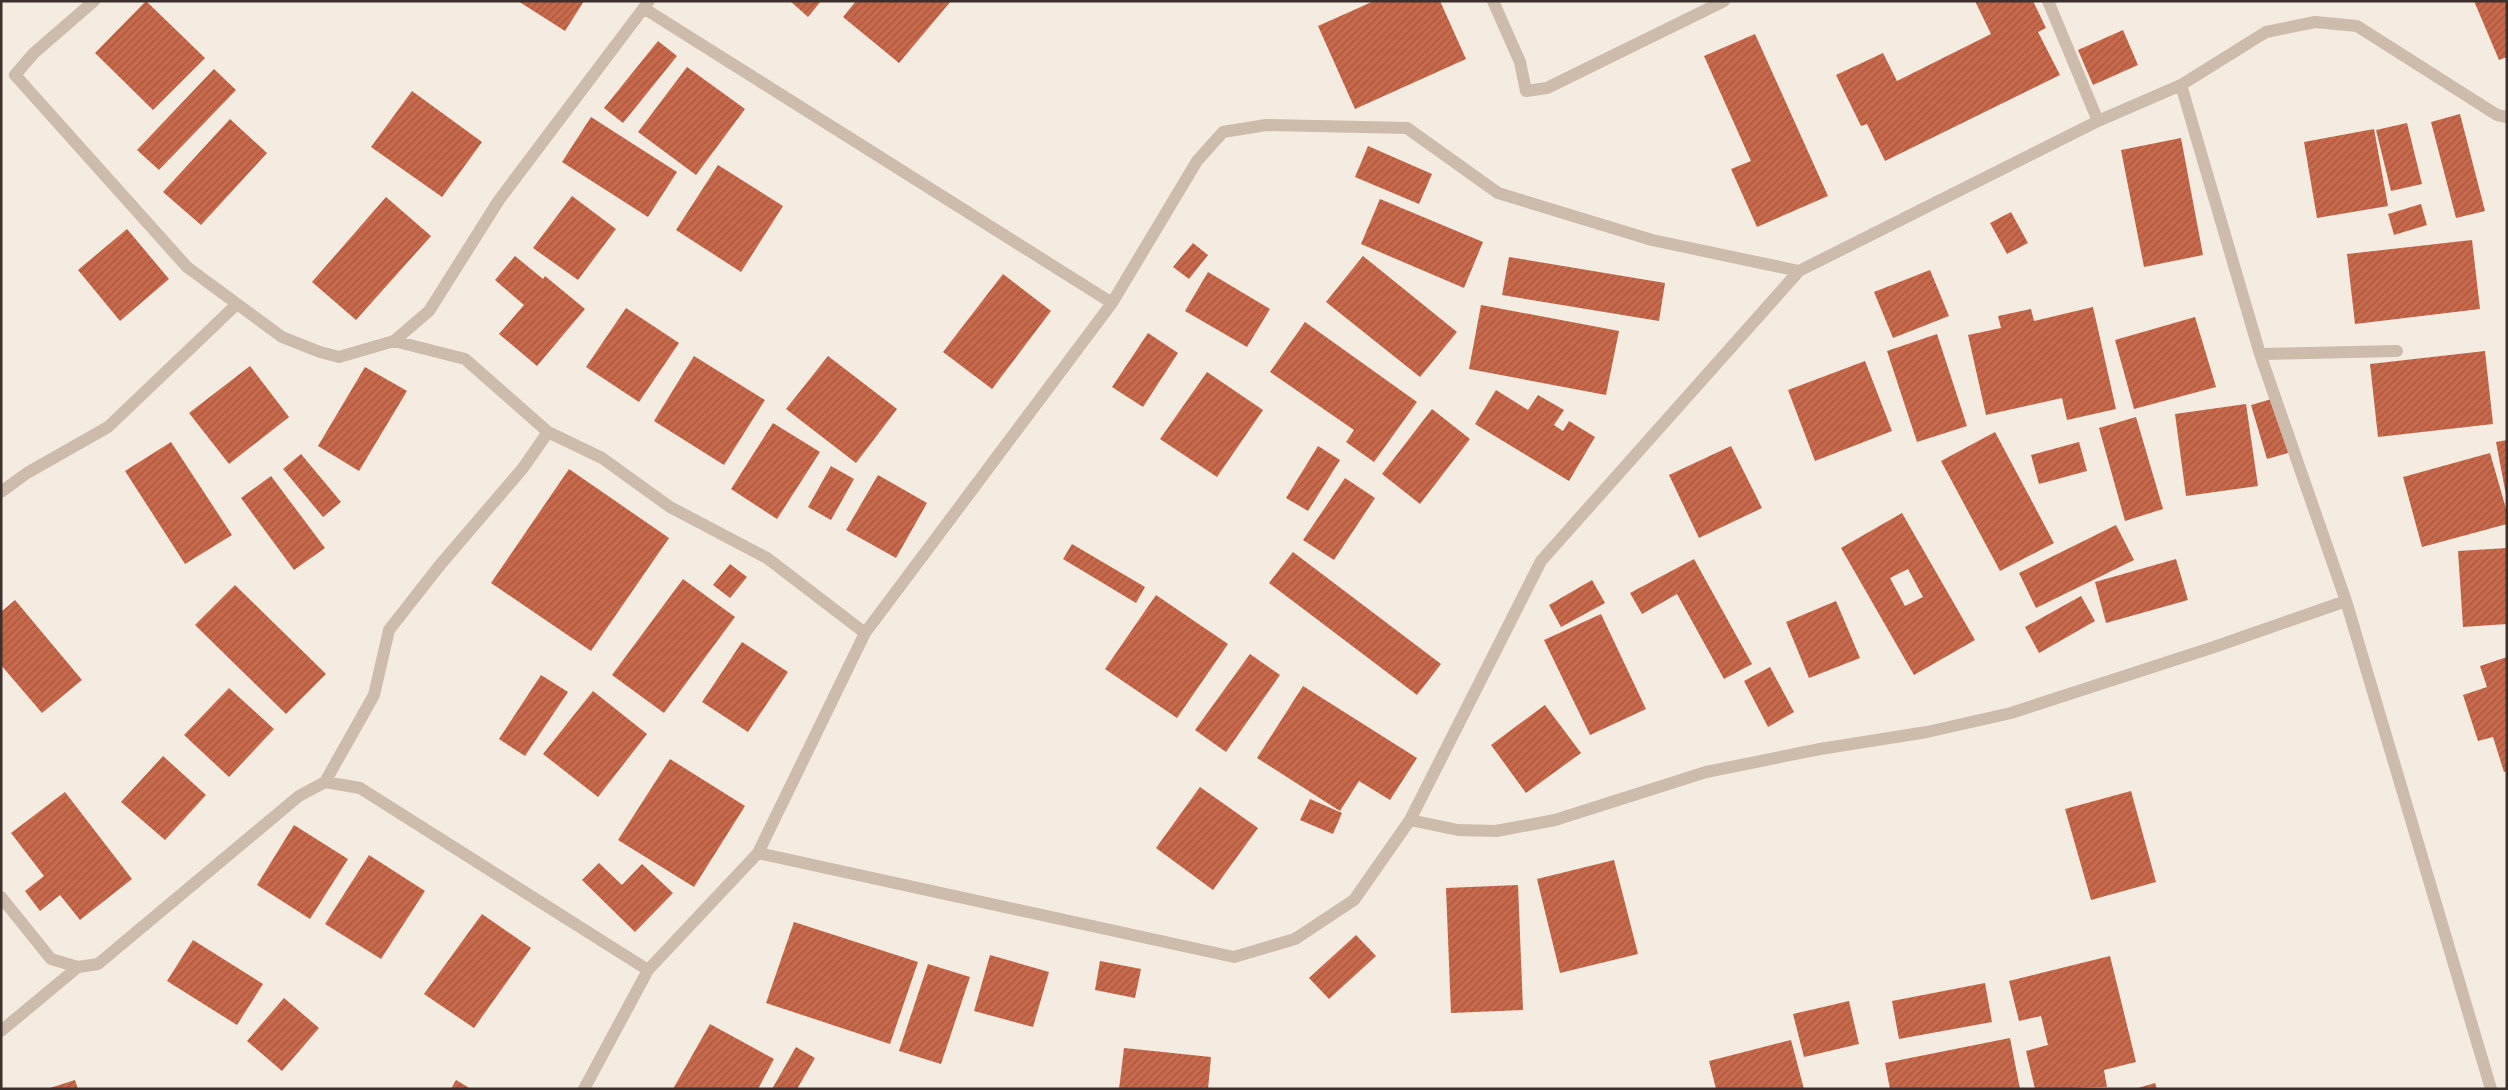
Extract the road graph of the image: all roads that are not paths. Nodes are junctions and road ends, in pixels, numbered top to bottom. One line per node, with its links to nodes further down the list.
1 (94, 1): 11 (street)
2 (1493, 1): 3 (street)
3 (1724, 1)
4 (2048, 1): 8 (street)
5 (647, 5): 10 (street); 12 (street)
6 (2181, 85): 7 (street); 8 (street); 14 (street)
7 (2507, 117)
8 (2098, 120): 9 (street)
9 (1799, 270): 10 (street); 20 (street)
10 (1112, 303): 18 (street)
11 (237, 304): 12 (street); 16 (street)
12 (394, 341): 15 (street)
13 (2397, 351): 14 (street)
14 (2260, 354): 17 (street)
15 (548, 432): 18 (street); 19 (street)
16 (1, 492)
17 (2346, 601): 20 (street); 27 (street)
18 (866, 634): 21 (street)
19 (325, 782): 23 (street); 24 (street)
20 (1410, 820): 21 (street)
21 (758, 852): 24 (street)
22 (1, 897): 23 (street)
23 (78, 967): 25 (street)
24 (648, 970): 26 (street)
25 (1, 1031)
26 (584, 1089)
27 (2491, 1089)

